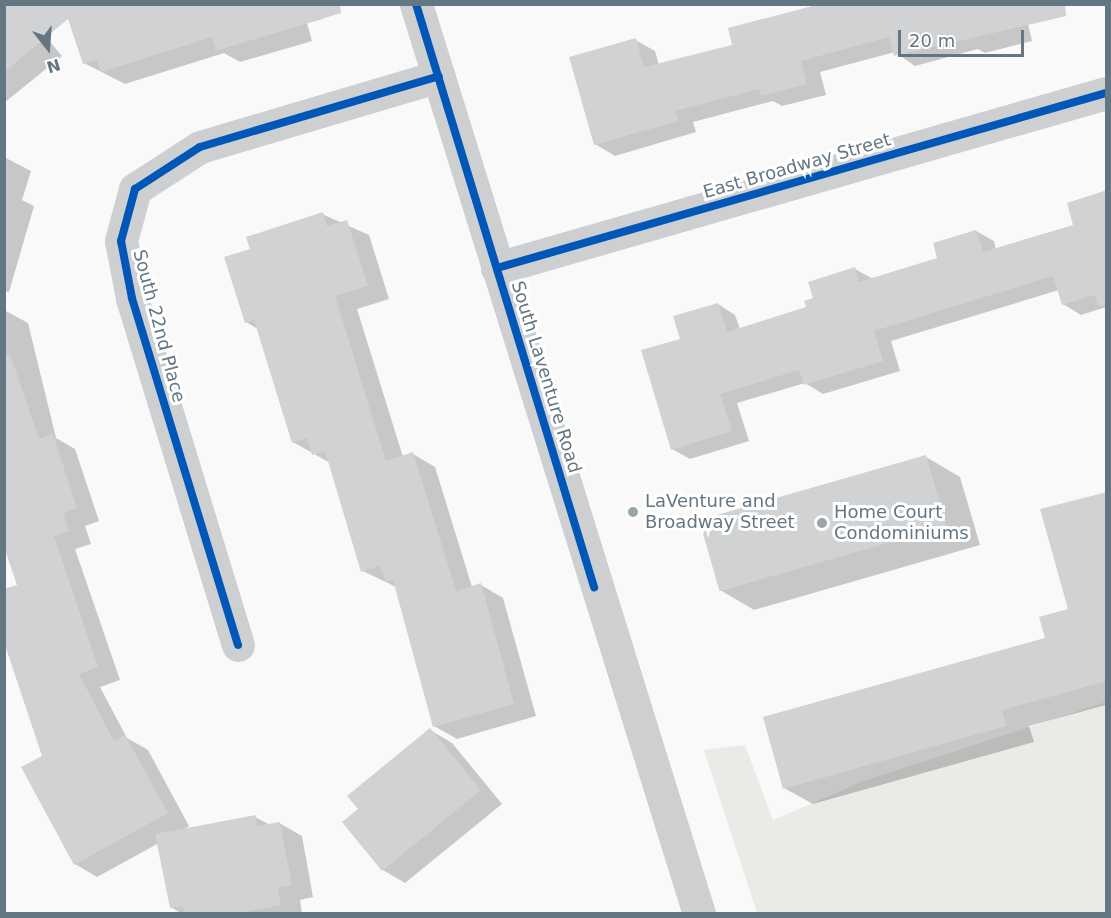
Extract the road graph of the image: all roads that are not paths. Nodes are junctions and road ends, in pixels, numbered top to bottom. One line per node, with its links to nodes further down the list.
1 (416, 4): 2 (street, South Laventure Road)
2 (439, 76): 4 (street, South Laventure Road); 5 (street, South 22nd Place)
3 (1107, 93): 4 (street, East Broadway Street)
4 (496, 268): 6 (street, South Laventure Road)
5 (238, 645)
6 (699, 914)

